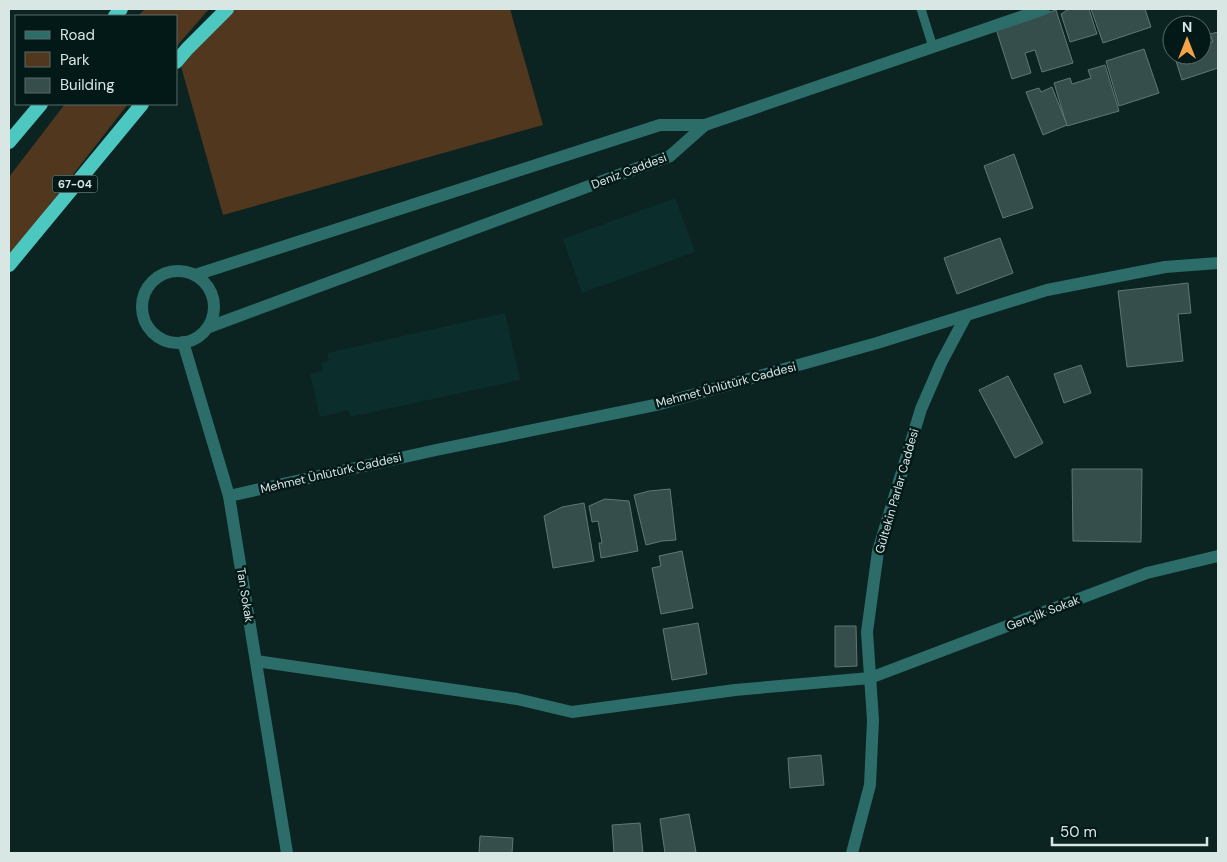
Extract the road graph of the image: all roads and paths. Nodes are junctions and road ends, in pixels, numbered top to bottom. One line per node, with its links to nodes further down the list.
1 (227, 9): 5 (highway)
2 (921, 9): 4 (lane)
3 (1044, 9): 4 (street, Deniz Caddesi)
4 (933, 47): 8 (street, Deniz Caddesi)
5 (178, 60)
6 (40, 105): 9 (highway)
7 (141, 105): 11 (highway, 67-04)
8 (705, 125): 12 (street); 14 (street, Deniz Caddesi)
9 (9, 142)
10 (1218, 263): 13 (street, Mehmet Ünlütürk Caddesi)
11 (9, 265)
12 (195, 275): 14 (street); 15 (street)
13 (966, 316): 16 (street, Mehmet Ünlütürk Caddesi); 19 (street, Gültekin Parlar Caddesi)
14 (209, 326): 15 (street, Deniz Caddesi)
15 (183, 342): 16 (street, Tan Sokak)
16 (229, 496): 18 (street, Tan Sokak)
17 (1218, 556): 19 (street, Gençlik Sokak)
18 (256, 661): 19 (street, Gençlik Sokak); 20 (street, Tan Sokak)
19 (870, 678): 21 (street, Gültekin Parlar Caddesi)
20 (287, 853)
21 (852, 853)

